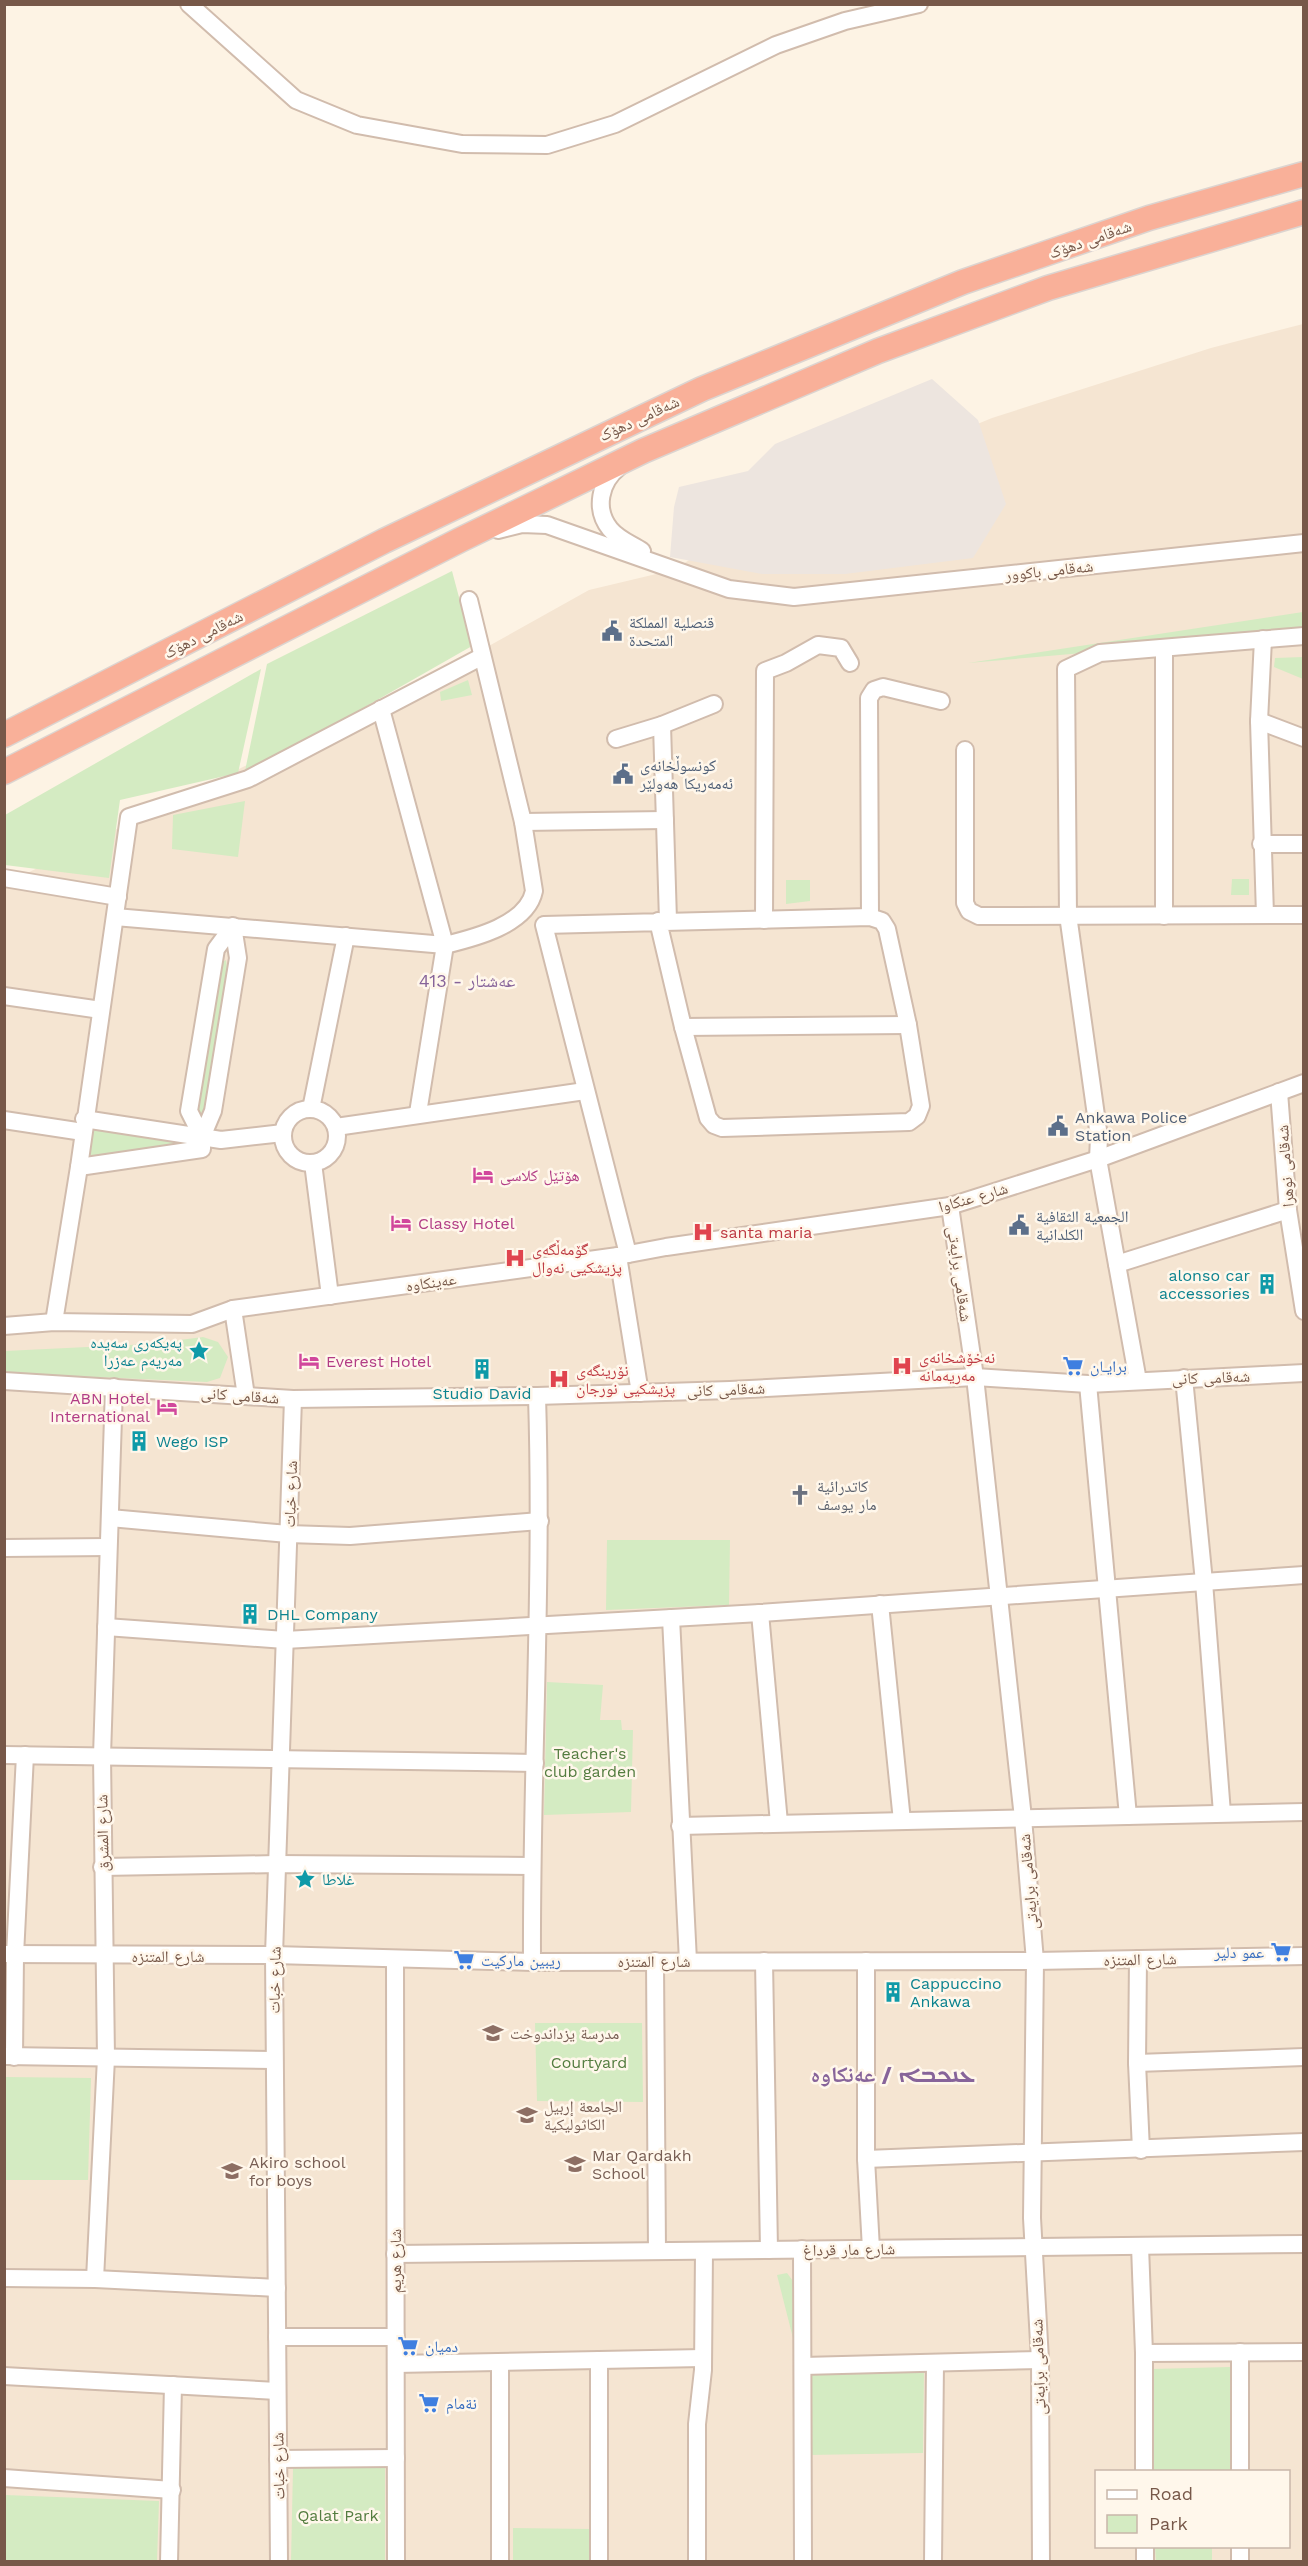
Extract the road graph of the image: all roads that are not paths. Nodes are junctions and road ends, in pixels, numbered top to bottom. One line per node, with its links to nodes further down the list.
1 (189, 4): 2 (street)
2 (919, 4)
3 (1304, 174): 20 (highway, شەقامی دهۆک)
4 (1304, 212): 5 (highway, شەقامی دهۆک)
5 (643, 451): 6 (highway, شەقامی دهۆک); 8 (street)
6 (460, 540): 8 (street); 24 (highway, شەقامی دهۆک)
7 (1304, 543): 8 (street, شەقامی باکوور)
8 (673, 570)
9 (469, 600): 13 (street)
10 (1304, 636): 11 (street)
11 (1263, 639): 12 (street); 18 (street)
12 (1164, 648): 31 (street); 35 (street)
13 (482, 657): 17 (street); 26 (street)
14 (850, 663): 38 (street)
15 (941, 701): 36 (street)
16 (714, 704): 19 (street)
17 (381, 709): 30 (street); 41 (street)
18 (1259, 721): 21 (street); 28 (street)
19 (662, 725): 22 (street); 25 (street)
20 (4, 735)
21 (1304, 738)
22 (616, 739)
23 (964, 750): 31 (street)
24 (4, 772)
25 (665, 820): 26 (street); 37 (street)
26 (523, 822): 41 (street)
27 (1304, 843): 28 (street)
28 (1262, 844): 32 (street)
29 (4, 878): 30 (street)
30 (118, 897): 34 (street)
31 (1068, 915): 35 (street); 56 (street)
32 (1265, 915): 33 (street); 35 (street)
33 (1304, 915)
34 (116, 916): 39 (street); 43 (street)
35 (1164, 916)
36 (870, 917): 38 (street); 44 (street)
37 (663, 920): 38 (street); 45 (street); 47 (street)
38 (764, 920)
39 (233, 926): 40 (street); 55 (street); 55 (street)
40 (346, 936): 41 (street); 49 (street)
41 (445, 945): 50 (street)
42 (4, 996): 43 (street)
43 (101, 1010): 52 (street)
44 (908, 1025): 45 (street); 45 (street)
45 (683, 1027)
46 (1304, 1083): 48 (street, شارع عنكاوا)
47 (585, 1091): 50 (street); 61 (street)
48 (1280, 1092): 56 (street, شارع عنكاوا); 60 (street, شەقامی نوهرا)
49 (310, 1108): 53 (street); 54 (street)
50 (418, 1113): 53 (street)
51 (4, 1120): 52 (street)
52 (84, 1125): 55 (street); 58 (street)
53 (336, 1127): 57 (street)
54 (283, 1133): 55 (street); 57 (street)
55 (202, 1137): 58 (street)
56 (1098, 1159): 59 (street, شارع عنكاوا); 62 (street)
57 (313, 1163): 63 (street)
58 (79, 1167): 66 (street)
59 (950, 1206): 61 (street, شارع عنكاوا); 69 (street, شەقامی برایەتی)
60 (1288, 1210): 62 (street); 65 (street, شەقامی نوهرا)
61 (623, 1255): 63 (street, عەینکاوە); 75 (street)
62 (1117, 1264): 72 (street)
63 (330, 1296): 64 (street, عەینکاوە)
64 (233, 1309): 66 (street); 76 (street)
65 (1304, 1311)
66 (54, 1322): 67 (street)
67 (4, 1326)
68 (1304, 1373): 70 (street, شەقامی کانی)
69 (975, 1377): 73 (street, شەقامی کانی); 75 (street, شەقامی کانی); 87 (street, شەقامی برایەتی)
70 (1184, 1378): 72 (street, شەقامی کانی); 85 (street)
71 (4, 1381): 74 (street, شەقامی کانی)
72 (1138, 1381): 73 (street, شەقامی کانی)
73 (1088, 1384): 86 (street)
74 (114, 1387): 76 (street, شەقامی کانی); 79 (street, شارع المشرق)
75 (640, 1393): 77 (street, شەقامی کانی)
76 (246, 1396): 78 (street, شەقامی کانی)
77 (537, 1396): 78 (street, شەقامی کانی); 80 (street)
78 (293, 1399): 81 (street, شارع خبات)
79 (110, 1518): 81 (street); 82 (street, شارع المشرق)
80 (540, 1521): 81 (street); 91 (street)
81 (288, 1534): 93 (street, شارع خبات)
82 (108, 1547): 83 (street); 92 (street, شارع المشرق)
83 (4, 1548)
84 (1304, 1575): 85 (street)
85 (1204, 1582): 86 (street); 100 (street)
86 (1107, 1588): 87 (street); 101 (street)
87 (998, 1596): 88 (street); 102 (street, شەقامی برایەتی)
88 (880, 1604): 89 (street); 103 (street)
89 (760, 1613): 90 (street); 104 (street)
90 (671, 1618): 91 (street); 105 (street)
91 (539, 1625): 93 (street); 98 (street)
92 (106, 1627): 93 (street); 96 (street, شارع المشرق)
93 (285, 1640): 97 (street, شارع خبات)
94 (4, 1755): 95 (street)
95 (25, 1755): 96 (street); 109 (street)
96 (102, 1756): 97 (street); 108 (street, شارع المشرق)
97 (280, 1759): 98 (street); 106 (street, شارع خبات)
98 (535, 1763): 107 (street)
99 (1304, 1812): 100 (street)
100 (1222, 1814): 101 (street)
101 (1128, 1816): 102 (street)
102 (1023, 1818): 103 (street); 119 (street, شەقامی برایەتی)
103 (902, 1821): 104 (street)
104 (779, 1823): 105 (street)
105 (680, 1826): 116 (street)
106 (277, 1864): 107 (street); 108 (street); 110 (street, شارع خبات)
107 (531, 1866): 120 (street)
108 (102, 1867): 111 (street, شارع المشرق)
109 (10, 1954): 111 (street, شارع المتنزه); 121 (street)
110 (274, 1955): 111 (street, شارع المتنزه); 114 (street, شارع المتنزه); 124 (street, شارع خبات)
111 (105, 1956): 123 (street, شارع المشرق)
112 (1304, 1956): 113 (street, شارع المتنزه)
113 (1138, 1959): 119 (street, شارع المتنزه); 125 (street)
114 (395, 1960): 120 (street, شارع المتنزه); 138 (street, شارع هريم)
115 (655, 1961): 116 (street, شارع المتنزه); 120 (street, شارع المتنزه); 136 (street)
116 (688, 1961): 117 (street, شارع المتنزه)
117 (764, 1961): 118 (street, شارع المتنزه); 134 (street)
118 (866, 1961): 119 (street, شارع المتنزه); 129 (street)
119 (1035, 1961): 128 (street, شەقامی برایەتی)
120 (532, 1962)
121 (9, 2056): 123 (street)
122 (1304, 2057): 125 (street)
123 (106, 2058): 124 (street); 140 (street, شارع المشرق)
124 (273, 2060): 141 (street, شارع خبات)
125 (1137, 2063): 127 (street)
126 (1304, 2142): 127 (street)
127 (1141, 2150): 128 (street)
128 (1032, 2153): 129 (street); 132 (street, شەقامی برایەتی)
129 (866, 2159): 133 (street)
130 (1304, 2244): 131 (street, شارع مار قرداغ)
131 (1140, 2246): 132 (street, شارع مار قرداغ); 146 (street)
132 (1034, 2247): 133 (street, شارع مار قرداغ); 149 (street, شەقامی برایەتی)
133 (871, 2249): 135 (street, شارع مار قرداغ)
134 (769, 2250): 135 (street, شارع مار قرداغ); 137 (street, شارع مار قرداغ)
135 (802, 2250): 153 (street)
136 (657, 2251): 137 (street, شارع مار قرداغ); 138 (street, شارع مار قرداغ)
137 (704, 2251): 147 (street)
138 (396, 2254): 143 (street, شارع هريم)
139 (4, 2278): 140 (street)
140 (95, 2279): 141 (street)
141 (277, 2288): 142 (street, شارع خبات)
142 (277, 2337): 143 (street); 156 (street, شارع خبات)
143 (396, 2337): 152 (street, شارع هريم)
144 (1239, 2352): 145 (street); 146 (street); 160 (street)
145 (1304, 2352)
146 (1144, 2353): 159 (street)
147 (703, 2358): 148 (street); 168 (street)
148 (599, 2360): 150 (street); 167 (street)
149 (1040, 2360): 151 (street); 171 (street, شەقامی برایەتی)
150 (500, 2362): 152 (street); 166 (street)
151 (934, 2363): 153 (street); 170 (street)
152 (396, 2364): 157 (street, شارع هريم)
153 (803, 2366): 169 (street)
154 (4, 2376): 155 (street)
155 (173, 2385): 156 (street); 162 (street)
156 (277, 2391): 158 (street, شارع خبات)
157 (396, 2458): 158 (street); 165 (street, شارع هريم)
158 (278, 2459): 164 (street, شارع خبات)
159 (1144, 2470)
160 (1240, 2470)
161 (4, 2478): 162 (street)
162 (172, 2490): 163 (street)
163 (169, 2562)
164 (279, 2562)
165 (396, 2562)
166 (500, 2562)
167 (599, 2562)
168 (697, 2562)
169 (803, 2562)
170 (933, 2562)
171 (1041, 2562)

